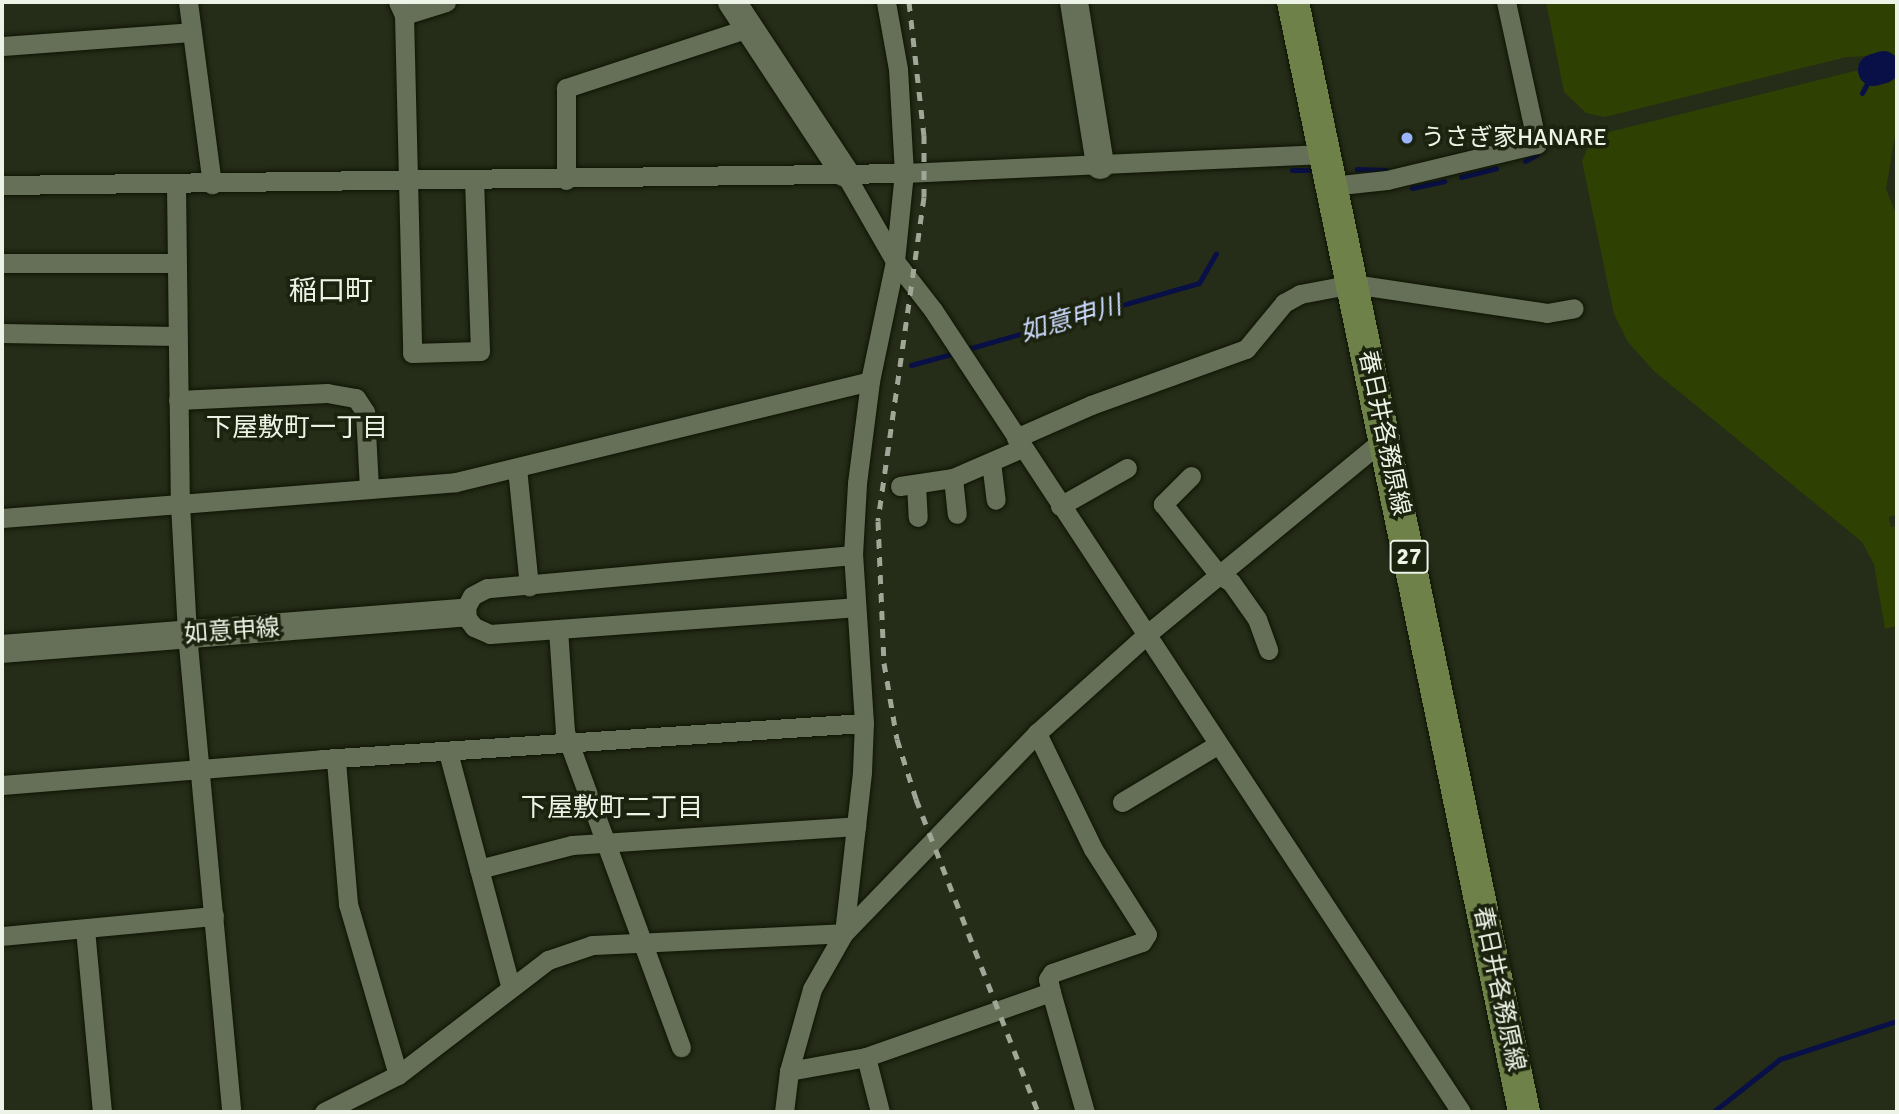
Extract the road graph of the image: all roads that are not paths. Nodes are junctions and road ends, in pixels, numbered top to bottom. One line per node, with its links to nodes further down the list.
1 (188, 2): 10 (street)
2 (446, 2): 8 (street)
3 (732, 2): 9 (street)
4 (886, 2): 15 (street)
5 (1074, 2): 13 (street)
6 (1293, 2): 12 (main road, 春日井各務原線 / 27)
7 (1506, 2): 22 (street)
8 (401, 8): 18 (street)
9 (749, 28): 14 (street); 17 (street)
10 (191, 32): 11 (street); 19 (street)
11 (2, 46)
12 (1324, 154): 13 (street); 22 (main road, 春日井各務原線 / 27)
13 (1100, 165): 15 (street)
14 (844, 172): 15 (street); 17 (street); 23 (street)
15 (904, 173): 23 (street)
16 (474, 180): 17 (street); 18 (street); 18 (street)
17 (566, 180)
18 (407, 181): 19 (street)
19 (212, 184): 21 (street)
20 (2, 185): 21 (street)
21 (176, 185): 25 (street)
22 (1331, 186): 26 (main road, 春日井各務原線 / 27)
23 (895, 261): 30 (street); 33 (street)
24 (2, 263): 25 (street)
25 (176, 263): 29 (street)
26 (1353, 284): 27 (street); 32 (main road, 春日井各務原線 / 27); 33 (street)
27 (1574, 308)
28 (2, 333): 29 (street)
29 (176, 336): 31 (street)
30 (870, 381): 35 (street); 46 (street)
31 (178, 400): 39 (street); 41 (street)
32 (1385, 438): 47 (street); 86 (main road, 春日井各務原線 / 27)
33 (1019, 443): 34 (street); 42 (street)
34 (991, 462): 38 (street); 40 (street)
35 (517, 468): 39 (street); 48 (street)
36 (1127, 468): 42 (street)
37 (1191, 476): 47 (street)
38 (953, 478): 43 (street); 44 (street)
39 (369, 489): 41 (street)
40 (996, 500)
41 (180, 504): 45 (street); 52 (street)
42 (1060, 506): 53 (street)
43 (957, 514)
44 (918, 517)
45 (2, 518)
46 (853, 555): 48 (street); 49 (street)
47 (1218, 574): 53 (street); 55 (street)
48 (529, 586): 50 (street)
49 (855, 607): 51 (street); 56 (street)
50 (463, 613): 51 (street); 52 (street, 如意申線)
51 (558, 629): 59 (street)
52 (187, 634): 54 (street, 如意申線); 62 (street)
53 (1145, 636): 57 (street); 58 (street)
54 (2, 649)
55 (1268, 650)
56 (864, 723): 59 (street); 65 (street)
57 (1037, 733): 70 (street); 74 (street)
58 (1217, 745): 64 (street); 85 (street)
59 (569, 746): 60 (street); 66 (street)
60 (448, 752): 61 (street); 67 (street)
61 (336, 761): 62 (street); 78 (street)
62 (200, 769): 63 (street); 68 (street)
63 (2, 786)
64 (1122, 802)
65 (856, 826): 66 (street); 70 (street)
66 (605, 842): 67 (street); 72 (street)
67 (479, 869): 73 (street)
68 (214, 916): 69 (street); 80 (street)
69 (85, 929): 71 (street); 79 (street)
70 (844, 933): 72 (street); 77 (street)
71 (2, 936)
72 (643, 942): 73 (street); 75 (street)
73 (510, 985): 78 (street)
74 (1051, 992): 76 (street); 84 (street)
75 (681, 1047)
76 (866, 1057): 77 (street); 83 (street)
77 (789, 1071): 82 (street)
78 (398, 1075): 81 (street)
79 (102, 1112)
80 (231, 1112)
81 (324, 1112)
82 (784, 1112)
83 (880, 1112)
84 (1085, 1112)
85 (1461, 1112)
86 (1524, 1112)

